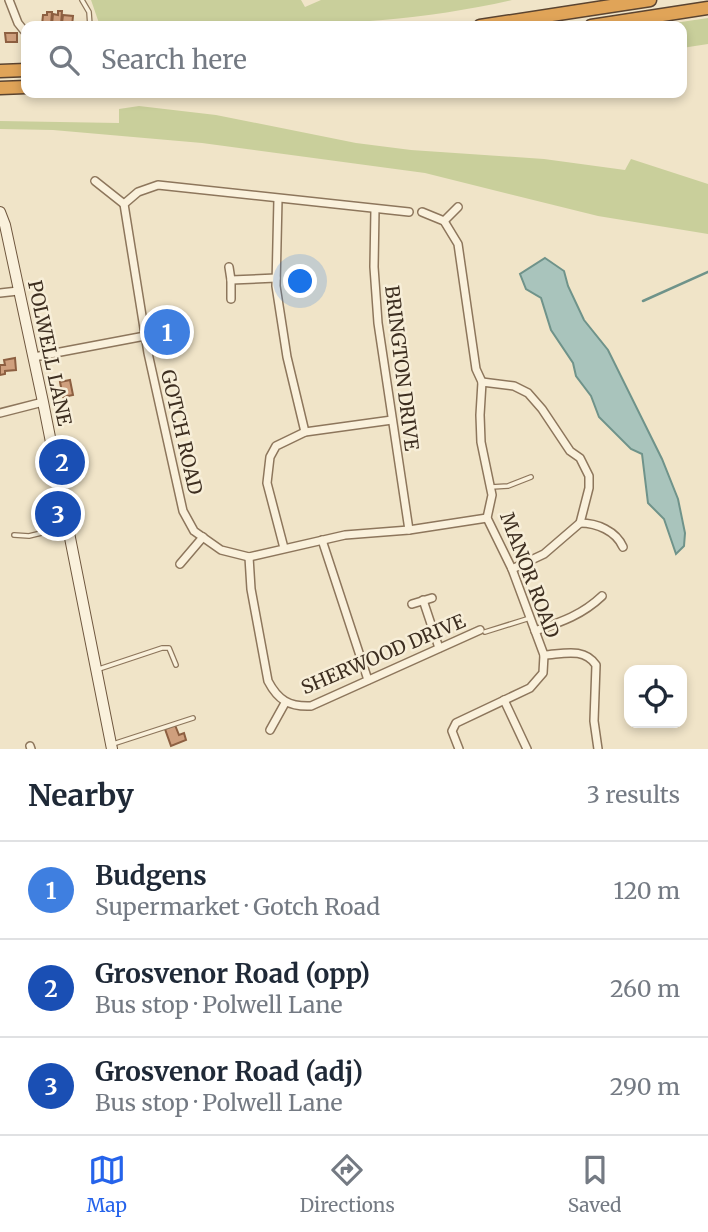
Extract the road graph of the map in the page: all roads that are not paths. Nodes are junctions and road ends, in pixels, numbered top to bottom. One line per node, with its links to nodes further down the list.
1 (9, 0): 8 (street)
2 (82, 0): 5 (lane)
3 (650, 0): 6 (highway)
4 (708, 8): 7 (highway)
5 (90, 21)
6 (513, 21)
7 (623, 21)
8 (21, 27)
9 (21, 70): 10 (highway)
10 (0, 71)
11 (21, 87): 12 (highway)
12 (0, 88)
13 (95, 181): 15 (street)
14 (278, 199): 15 (street); 17 (street); 23 (street)
15 (124, 204): 28 (street, GOTCH ROAD)
16 (458, 206): 21 (street)
17 (375, 209): 19 (street); 33 (street, BRINGTON DRIVE)
18 (0, 212): 25 (street, POLWELL LANE)
19 (409, 212)
20 (422, 212): 21 (street)
21 (444, 221): 30 (street, MANOR ROAD)
22 (229, 267): 24 (street)
23 (276, 278): 24 (street); 34 (street)
24 (231, 280): 27 (street)
25 (18, 291): 26 (street); 29 (street, POLWELL LANE)
26 (0, 293)
27 (230, 299)
28 (145, 336): 29 (street); 42 (street, GOTCH ROAD)
29 (34, 358): 31 (street, POLWELL LANE)
30 (482, 382): 36 (street, MANOR ROAD); 38 (street)
31 (43, 402): 32 (street); 39 (street, POLWELL LANE)
32 (0, 413)
33 (392, 420): 34 (street); 40 (street, BRINGTON DRIVE)
34 (305, 432): 45 (street)
35 (531, 477): 36 (lane)
36 (491, 487): 37 (street, MANOR ROAD)
37 (488, 518): 40 (street); 48 (street, MANOR ROAD)
38 (580, 523): 44 (street); 48 (street)
39 (68, 527): 41 (lane); 57 (street, POLWELL LANE)
40 (409, 530): 43 (street)
41 (13, 535)
42 (202, 537): 46 (street, GOTCH ROAD); 47 (street)
43 (322, 540): 45 (street); 58 (street)
44 (623, 547)
45 (284, 548): 46 (street)
46 (249, 557): 60 (street, SHERWOOD DRIVE)
47 (180, 564)
48 (512, 569): 51 (street, MANOR ROAD)
49 (602, 596): 53 (street)
50 (412, 604): 54 (street)
51 (530, 618): 52 (lane); 53 (street, MANOR ROAD)
52 (483, 631): 54 (street, SHERWOOD DRIVE)
53 (535, 631): 55 (street, MANOR ROAD)
54 (439, 648): 58 (street, SHERWOOD DRIVE)
55 (544, 655): 59 (street, MANOR ROAD); 66 (street)
56 (176, 665): 57 (lane)
57 (97, 670): 63 (street, POLWELL LANE)
58 (368, 680): 60 (street, SHERWOOD DRIVE)
59 (504, 700): 64 (street, MANOR ROAD); 65 (street)
60 (285, 703): 62 (street)
61 (193, 718): 63 (lane)
62 (270, 730)
63 (112, 747)
64 (458, 749)
65 (527, 749)
66 (598, 749)

